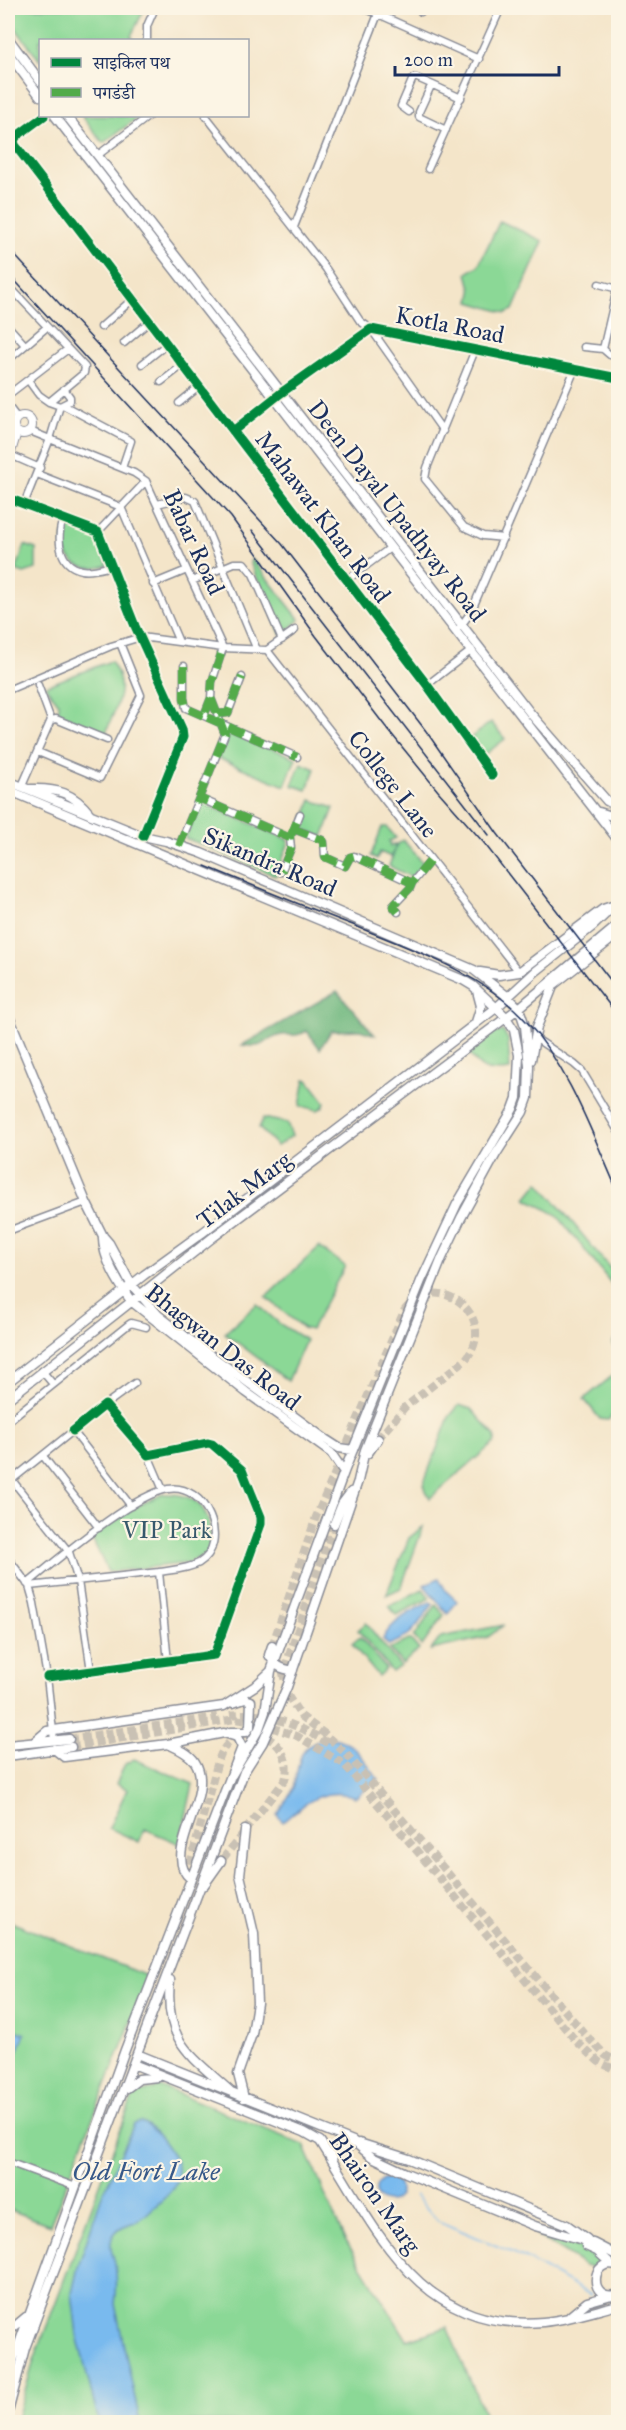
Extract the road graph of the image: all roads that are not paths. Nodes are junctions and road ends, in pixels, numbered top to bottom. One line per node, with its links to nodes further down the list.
1 (155, 8): 6 (street)
2 (364, 8): 4 (street)
3 (501, 8): 8 (street)
4 (378, 14): 8 (street); 22 (street)
5 (8, 38): 9 (main road)
6 (147, 39)
7 (8, 54): 11 (main road)
8 (479, 59): 12 (street)
9 (39, 80)
10 (433, 85): 12 (street); 13 (street); 19 (street)
11 (39, 95)
12 (461, 98): 19 (street)
13 (409, 112)
14 (43, 117): 26 (street, Mahawat Khan Road)
15 (57, 117): 50 (main road, Deen Dayal Upadhyay Road)
16 (68, 117): 20 (main road, Deen Dayal Upadhyay Road)
17 (148, 117): 20 (street)
18 (207, 117): 22 (street)
19 (446, 130): 21 (street)
20 (98, 155): 50 (main road, Deen Dayal Upadhyay Road)
21 (428, 169)
22 (294, 227): 31 (street)
23 (599, 284): 25 (street)
24 (8, 285): 29 (street)
25 (618, 289): 37 (street)
26 (133, 299): 27 (street, Mahawat Khan Road); 30 (street)
27 (150, 321): 32 (street); 33 (street, Mahawat Khan Road)
28 (8, 326): 34 (street)
29 (47, 327): 34 (street); 36 (street)
30 (101, 327)
31 (371, 329): 38 (street, Kotla Road); 50 (street, Kotla Road); 59 (street, Kotla Road)
32 (124, 343)
33 (167, 344): 41 (street); 42 (street, Mahawat Khan Road)
34 (25, 345): 40 (street)
35 (584, 347): 37 (street)
36 (68, 349): 45 (street); 48 (street)
37 (603, 349): 39 (street)
38 (475, 350): 43 (street, Kotla Road); 59 (street)
39 (618, 357)
40 (8, 360)
41 (142, 364)
42 (183, 365): 46 (street); 47 (street, Mahawat Khan Road)
43 (575, 369): 44 (street, Kotla Road); 71 (street)
44 (618, 378)
45 (28, 380): 49 (street); 51 (street)
46 (161, 382)
47 (200, 387): 52 (street); 58 (street, Mahawat Khan Road)
48 (64, 389): 51 (street); 53 (street)
49 (8, 395)
50 (278, 396): 58 (street, Kotla Road); 72 (main road, Deen Dayal Upadhyay Road); 79 (main road, Deen Dayal Upadhyay Road)
51 (48, 402): 53 (street)
52 (179, 403)
53 (62, 405): 60 (street); 62 (street)
54 (8, 406): 56 (street)
55 (8, 412): 56 (street)
56 (16, 419): 57 (street); 57 (street)
57 (26, 431): 60 (street, Babar Road); 61 (street)
58 (233, 431): 77 (street, Mahawat Khan Road)
59 (443, 431): 71 (street)
60 (51, 440): 62 (street, Babar Road); 63 (street)
61 (8, 457): 63 (street)
62 (122, 468): 64 (street, Babar Road)
63 (39, 471): 66 (street); 68 (street)
64 (147, 482): 67 (street, Babar Road); 68 (street)
65 (8, 498): 66 (street)
66 (24, 504): 69 (street)
67 (157, 504): 74 (street); 75 (street, Babar Road)
68 (121, 507): 70 (street); 78 (street)
69 (63, 518): 70 (street); 73 (street)
70 (98, 532): 73 (street)
71 (504, 538): 79 (street)
72 (390, 548): 77 (street); 81 (main road, Deen Dayal Upadhyay Road)
73 (112, 566): 82 (street)
74 (222, 567): 76 (street); 83 (street); 88 (street)
75 (187, 570): 76 (street, Babar Road); 78 (street)
76 (192, 580): 86 (street, Babar Road)
77 (347, 580): 93 (street, Mahawat Khan Road)
78 (153, 584): 84 (street)
79 (463, 624): 81 (street); 87 (main road, Deen Dayal Upadhyay Road)
80 (295, 630): 83 (street)
81 (454, 631): 87 (main road, Deen Dayal Upadhyay Road)
82 (141, 637): 84 (street); 85 (street); 113 (street)
83 (282, 640): 89 (street)
84 (178, 642): 86 (street)
85 (120, 643): 94 (street); 101 (street)
86 (223, 648): 88 (street); 95 (street)
87 (474, 649): 93 (street); 108 (main road, Deen Dayal Upadhyay Road); 109 (main road, Deen Dayal Upadhyay Road)
88 (257, 650): 89 (street)
89 (267, 650): 117 (street, College Lane)
90 (184, 666): 97 (street)
91 (242, 677): 96 (street)
92 (38, 685): 98 (street)
93 (427, 685): 103 (street, Mahawat Khan Road)
94 (8, 690)
95 (211, 698): 96 (street); 97 (street)
96 (218, 714): 99 (street)
97 (204, 716): 99 (street)
98 (51, 720): 100 (street); 101 (street)
99 (221, 722): 102 (street); 107 (street)
100 (107, 740)
101 (38, 752): 105 (street)
102 (297, 757)
103 (492, 775)
104 (8, 781): 105 (main road, Sikandra Road)
105 (25, 788): 113 (main road, Sikandra Road)
106 (8, 790): 128 (main road, Sikandra Road)
107 (200, 798): 114 (street); 116 (street)
108 (618, 807)
109 (596, 810): 111 (main road); 115 (main road, Deen Dayal Upadhyay Road)
110 (300, 814): 112 (street)
111 (618, 818)
112 (294, 829): 114 (street); 119 (street)
113 (143, 836): 116 (main road, Sikandra Road)
114 (290, 838): 118 (street)
115 (618, 840)
116 (179, 846): 124 (main road, Sikandra Road)
117 (430, 861): 119 (street); 127 (street, College Lane)
118 (281, 872)
119 (412, 883): 121 (street)
120 (617, 904): 125 (main road)
121 (398, 912)
122 (618, 925): 133 (main road)
123 (618, 934): 129 (main road)
124 (460, 964): 126 (main road, Sikandra Road); 128 (main road)
125 (532, 968): 127 (main road); 131 (main road, Tilak Marg)
126 (474, 970): 127 (main road); 131 (main road, Sikandra Road)
127 (519, 972)
128 (454, 976): 130 (main road, Sikandra Road)
129 (554, 984): 133 (main road); 137 (main road)
130 (476, 988): 132 (main road, Sikandra Road); 136 (main road)
131 (508, 997): 132 (main road, Tilak Marg); 133 (main road, Sikandra Road)
132 (495, 1008): 135 (main road, Sikandra Road); 136 (main road, Tilak Marg)
133 (520, 1011): 135 (main road, Tilak Marg); 138 (main road)
134 (8, 1014): 144 (main road, Bhagwan Das Road)
135 (505, 1017): 139 (main road); 143 (main road, Tilak Marg)
136 (476, 1022): 142 (main road, Tilak Marg)
137 (535, 1038): 138 (main road); 141 (street)
138 (529, 1066): 140 (main road)
139 (520, 1081): 140 (main road); 162 (main road)
140 (530, 1082): 165 (main road)
141 (618, 1131)
142 (317, 1145): 143 (main road); 147 (main road, Tilak Marg)
143 (325, 1155): 149 (main road, Tilak Marg)
144 (86, 1202): 145 (street); 146 (main road, Bhagwan Das Road)
145 (8, 1231)
146 (103, 1236): 147 (main road, Bhagwan Das Road); 148 (main road, Bhagwan Das Road)
147 (131, 1284): 148 (main road, Tilak Marg); 149 (main road, Bhagwan Das Road)
148 (123, 1291): 150 (main road, Bhagwan Das Road); 153 (main road, Tilak Marg)
149 (139, 1295): 150 (main road, Tilak Marg); 159 (main road, Bhagwan Das Road)
150 (131, 1301): 152 (main road, Tilak Marg); 159 (main road, Bhagwan Das Road)
151 (146, 1327): 155 (street)
152 (42, 1371): 155 (street); 156 (main road, Tilak Marg)
153 (8, 1382)
154 (135, 1383): 157 (street)
155 (53, 1384): 158 (street)
156 (8, 1399)
157 (105, 1405): 160 (street); 163 (street)
158 (8, 1421)
159 (301, 1427): 162 (main road, Bhagwan Das Road); 166 (main road, Bhagwan Das Road)
160 (73, 1431): 164 (street); 170 (street)
161 (378, 1439): 165 (main road)
162 (353, 1450): 166 (main road)
163 (148, 1455): 169 (street); 179 (street)
164 (43, 1456): 167 (street); 172 (street)
165 (362, 1464): 168 (main road)
166 (344, 1472): 180 (main road)
167 (10, 1481): 173 (street)
168 (358, 1481): 171 (main road); 181 (main road)
169 (164, 1490): 170 (street); 175 (street)
170 (131, 1506): 172 (street)
171 (334, 1524)
172 (99, 1528): 173 (street)
173 (69, 1552): 176 (street); 177 (street)
174 (8, 1558): 177 (street)
175 (159, 1572): 176 (street); 179 (street)
176 (78, 1581): 177 (street); 182 (street)
177 (28, 1585): 183 (street)
178 (272, 1646): 180 (main road)
179 (168, 1662): 182 (street)
180 (273, 1667): 181 (main road); 184 (main road); 193 (main road)
181 (293, 1670): 198 (main road)
182 (91, 1671): 183 (street)
183 (47, 1677): 185 (street)
184 (224, 1706): 185 (main road); 186 (main road)
185 (53, 1730): 187 (main road); 191 (street)
186 (224, 1733): 189 (main road); 193 (main road)
187 (34, 1742): 190 (main road); 191 (main road)
188 (70, 1743): 191 (main road)
189 (168, 1744): 191 (main road); 197 (main road)
190 (8, 1745)
191 (54, 1745): 192 (main road)
192 (8, 1756)
193 (232, 1775): 197 (main road)
194 (245, 1830): 205 (main road)
195 (221, 1861): 198 (main road)
196 (190, 1864): 197 (main road)
197 (191, 1880): 212 (main road)
198 (197, 1894): 199 (main road)
199 (170, 1971): 200 (main road); 204 (main road)
200 (137, 2054): 201 (main road); 204 (main road, Bhairon Marg)
201 (133, 2064): 202 (main road, Bhairon Marg); 203 (main road)
202 (165, 2077): 203 (main road); 207 (main road, Bhairon Marg)
203 (124, 2092): 226 (main road)
204 (234, 2094): 205 (main road, Bhairon Marg)
205 (244, 2098): 206 (main road, Bhairon Marg)
206 (323, 2130): 207 (main road); 208 (main road, Bhairon Marg)
207 (320, 2141): 209 (main road, Bhairon Marg)
208 (354, 2142): 209 (main road); 211 (main road); 213 (main road, Bhairon Marg)
209 (332, 2159): 222 (main road, Bhairon Marg)
210 (8, 2162): 212 (street)
211 (437, 2170): 213 (main road); 215 (main road)
212 (75, 2187): 221 (main road)
213 (449, 2191): 214 (main road, Bhairon Marg)
214 (564, 2235): 215 (main road, Bhairon Marg); 217 (main road)
215 (593, 2243): 216 (main road, Bhairon Marg)
216 (618, 2256)
217 (615, 2265): 219 (main road)
218 (618, 2294): 219 (main road)
219 (609, 2296): 222 (main road)
220 (618, 2305): 222 (main road, Bhairon Marg)
221 (29, 2314): 223 (main road); 224 (main road)
222 (567, 2318)
223 (8, 2332)
224 (11, 2350): 225 (main road)
225 (8, 2374)
226 (8, 2412)

